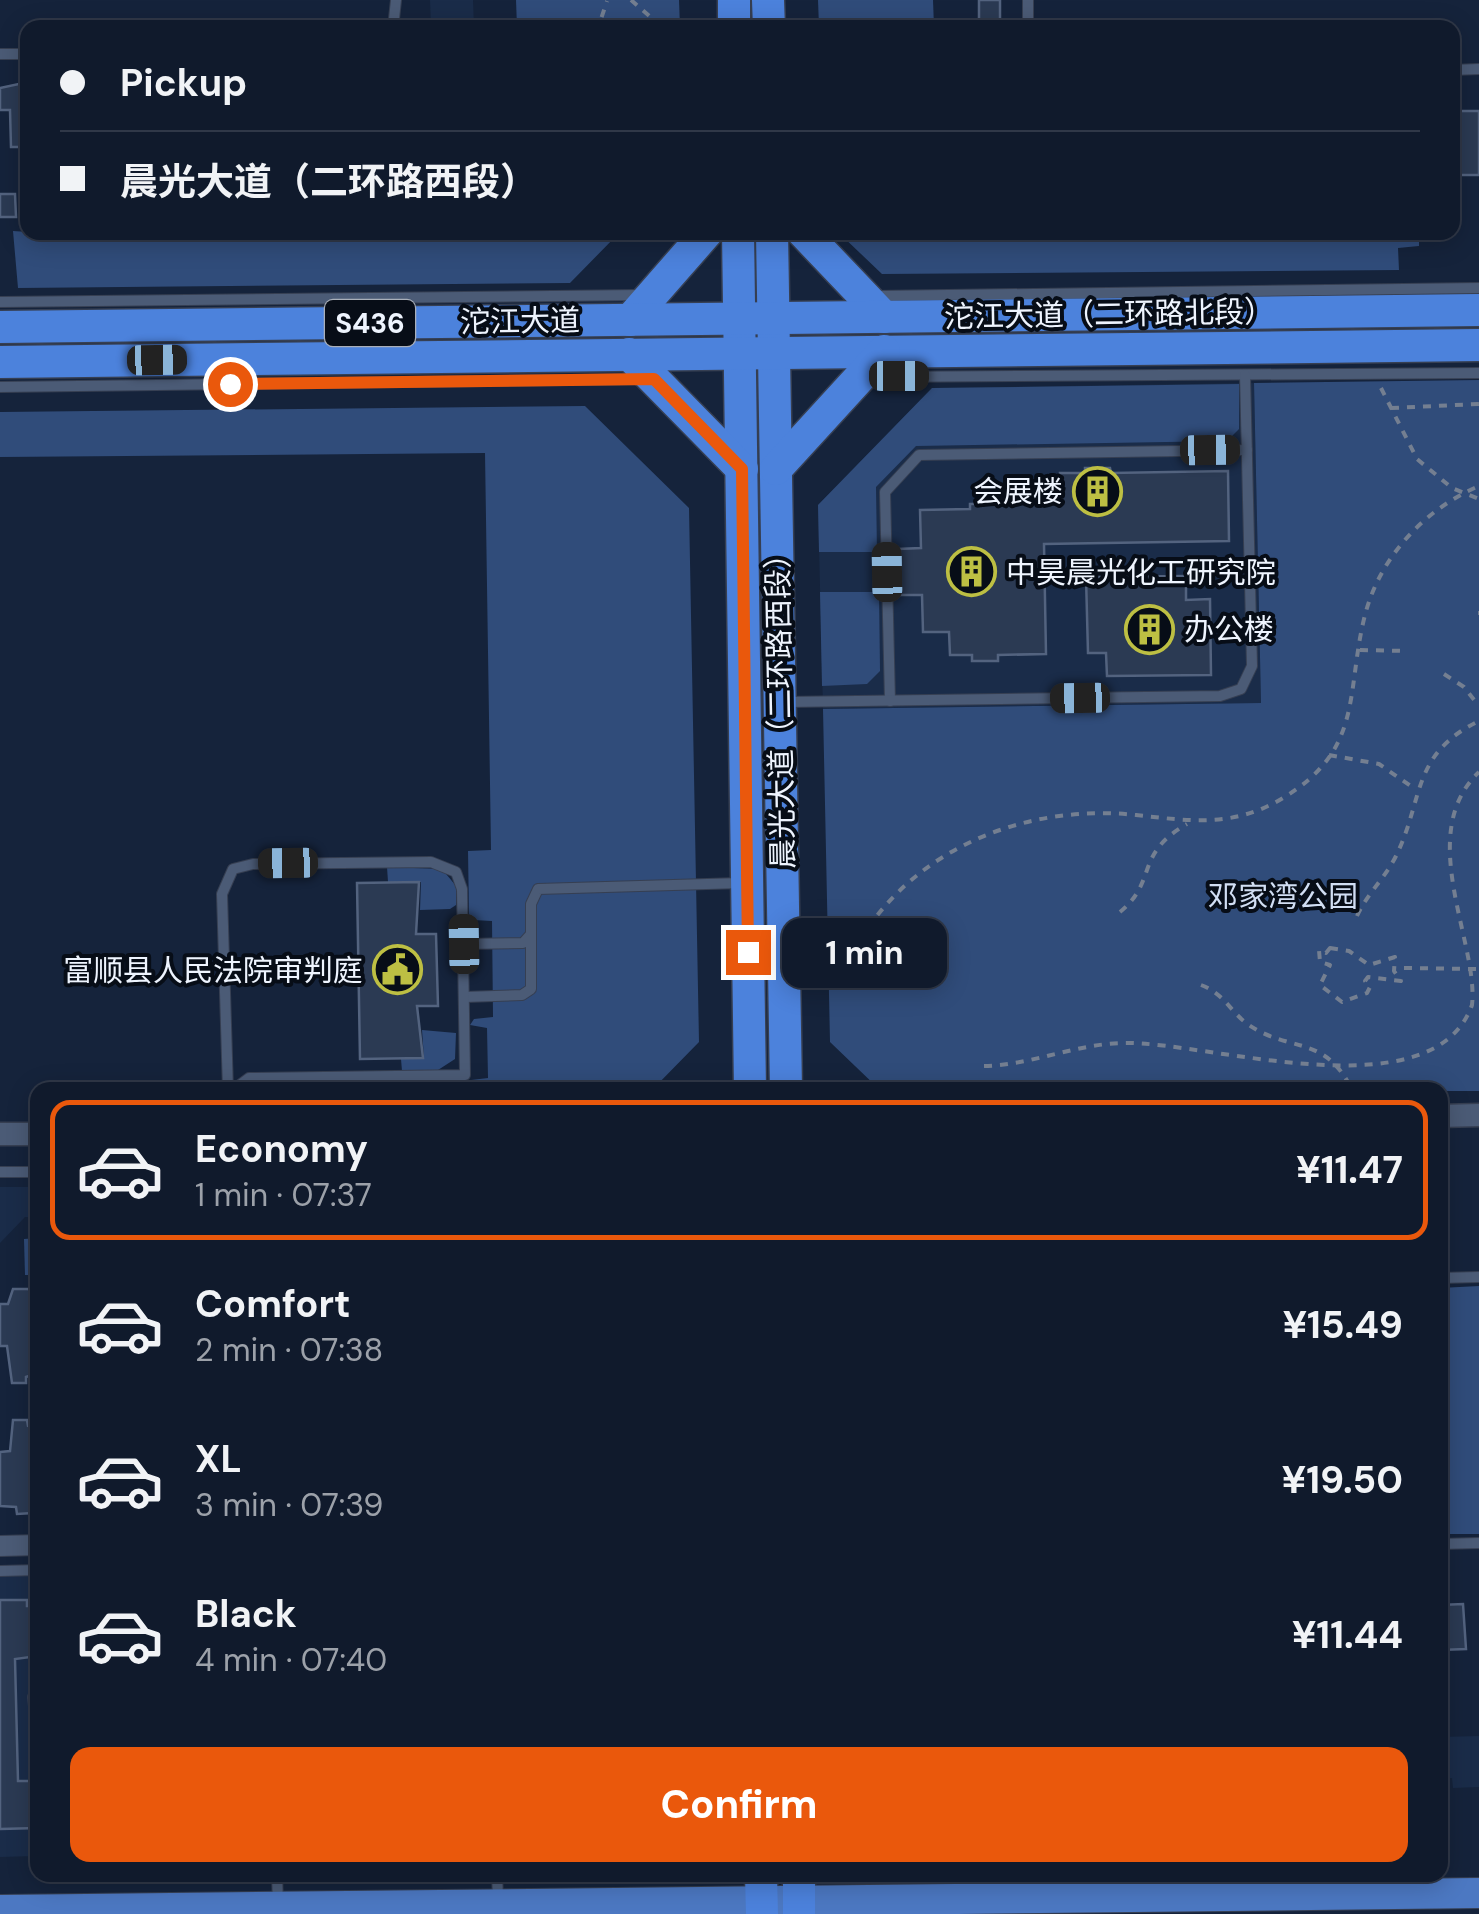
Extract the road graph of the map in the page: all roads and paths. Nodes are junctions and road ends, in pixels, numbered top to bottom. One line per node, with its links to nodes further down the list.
1 (631, 0): 4 (path)
2 (508, 20): 3 (path)
3 (548, 20)
4 (654, 20)
5 (699, 240): 12 (highway)
6 (738, 240): 14 (highway, 晨光大道（二环路西段）)
7 (772, 240): 15 (highway, 晨光大道（二环路西段）)
8 (811, 240): 11 (highway)
9 (1479, 288): 11 (lane)
10 (0, 302): 12 (lane)
11 (874, 307): 13 (highway, 沱江大道（二环路北段） / S436); 15 (highway, 沱江大道（二环路北段） / S436)
12 (641, 308): 14 (highway, 沱江大道 / S436); 16 (highway, 沱江大道 / S436)
13 (1479, 310)
14 (740, 318): 15 (highway, 沱江大道（二环路北段） / S436); 20 (highway, 晨光大道（二环路西段）)
15 (774, 318): 19 (highway, 晨光大道（二环路西段）)
16 (0, 327)
17 (1479, 344): 18 (highway, 沱江大道（二环路北段） / S436)
18 (884, 351): 19 (highway, 沱江大道（二环路北段） / S436); 25 (highway)
19 (774, 352): 20 (highway, 沱江大道（二环路北段） / S436); 32 (highway, 晨光大道（二环路西段）)
20 (740, 353): 21 (highway, 沱江大道 / S436); 33 (highway, 晨光大道（二环路西段）)
21 (629, 354): 22 (highway, 沱江大道 / S436); 26 (highway)
22 (0, 362)
23 (1479, 373): 24 (lane)
24 (1246, 376): 25 (lane); 31 (lane)
25 (861, 377): 32 (highway)
26 (654, 379): 28 (lane); 33 (highway)
27 (1376, 382): 30 (path)
28 (0, 386)
29 (1479, 404): 30 (path)
30 (1391, 408): 35 (path)
31 (1247, 450): 40 (lane); 40 (lane)
32 (776, 468): 41 (highway, 晨光大道（二环路西段）)
33 (742, 469): 48 (highway, 晨光大道（二环路西段）)
34 (1479, 486): 35 (path)
35 (1463, 493): 36 (path); 37 (path)
36 (1479, 499)
37 (1360, 650): 38 (path); 44 (path)
38 (1407, 651)
39 (1444, 674): 42 (path)
40 (890, 701): 41 (lane)
41 (780, 702): 68 (highway, 晨光大道（二环路西段）)
42 (1479, 706)
43 (1479, 720): 46 (path)
44 (1328, 755): 46 (path); 47 (path)
45 (1479, 772): 56 (path)
46 (1416, 789): 50 (path)
47 (1188, 824): 49 (path); 51 (path)
48 (748, 882): 52 (lane); 67 (highway, 晨光大道（二环路西段）)
49 (1120, 912)
50 (1356, 916)
51 (868, 928)
52 (531, 933): 53 (lane); 58 (lane)
53 (464, 944): 58 (lane); 59 (lane)
54 (1364, 962): 54 (path)
55 (1404, 968): 56 (path)
56 (1476, 969): 60 (path)
57 (1202, 985): 60 (path)
58 (464, 996): 62 (lane)
59 (225, 1056): 63 (lane); 64 (lane)
60 (1335, 1064): 61 (path); 69 (path)
61 (984, 1066)
62 (354, 1077): 63 (lane); 66 (lane)
63 (249, 1078): 65 (lane)
64 (229, 1082)
65 (243, 1082)
66 (354, 1082)
67 (750, 1082)
68 (786, 1082)
69 (1347, 1082)
70 (1479, 1115): 71 (street)
71 (1448, 1116)
72 (0, 1134): 73 (street)
73 (30, 1134)
74 (0, 1172): 75 (lane)
75 (30, 1172)
76 (1479, 1277): 77 (lane)
77 (1448, 1278)
78 (1448, 1544): 79 (lane)
79 (1479, 1544)
80 (30, 1545): 81 (street)
81 (0, 1546)
82 (0, 1570): 83 (lane)
83 (30, 1570)
84 (277, 1882): 93 (lane)
85 (710, 1882): 92 (main road)
86 (852, 1882): 91 (main road)
87 (498, 1890): 92 (main road); 93 (main road)
88 (1479, 1893): 91 (main road)
89 (799, 1896): 90 (main road); 91 (main road)
90 (762, 1897): 92 (main road)
91 (871, 1900)
92 (690, 1902)
93 (278, 1907): 94 (main road)
94 (0, 1910)

